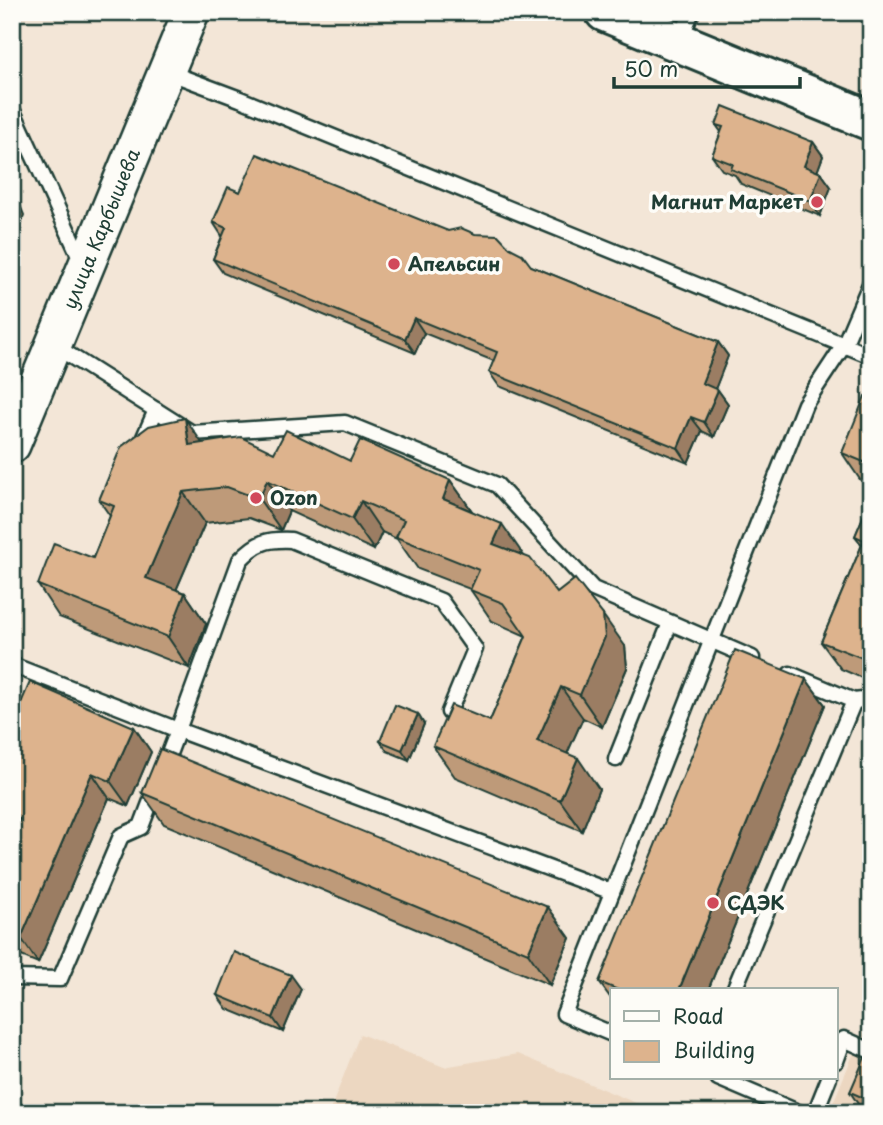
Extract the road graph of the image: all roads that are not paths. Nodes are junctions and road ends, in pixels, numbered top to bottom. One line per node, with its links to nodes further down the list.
1 (191, 12): 4 (street, улица Карбышева)
2 (605, 12): 3 (main road)
3 (685, 27): 6 (main road)
4 (167, 72): 7 (street, улица Карбышева); 10 (lane)
5 (12, 109): 7 (lane)
6 (871, 121)
7 (85, 269): 9 (street, улица Карбышева)
8 (871, 282): 10 (lane)
9 (54, 345): 12 (lane); 13 (street, улица Карбышева)
10 (844, 345): 11 (lane); 16 (lane)
11 (871, 356)
12 (156, 410): 14 (lane); 15 (lane)
13 (12, 445)
14 (134, 461)
15 (670, 623): 16 (lane); 22 (lane)
16 (710, 641): 19 (lane); 23 (lane)
17 (12, 665): 21 (lane)
18 (871, 699): 19 (lane)
19 (854, 701): 25 (lane)
20 (449, 712): 21 (lane)
21 (178, 730): 23 (lane); 24 (lane)
22 (616, 759)
23 (612, 892): 26 (lane)
24 (12, 978)
25 (735, 988)
26 (610, 1033)
27 (871, 1051): 28 (lane)
28 (838, 1056)
29 (723, 1080): 31 (lane)
30 (828, 1080): 32 (lane)
31 (800, 1113)
32 (815, 1113)

